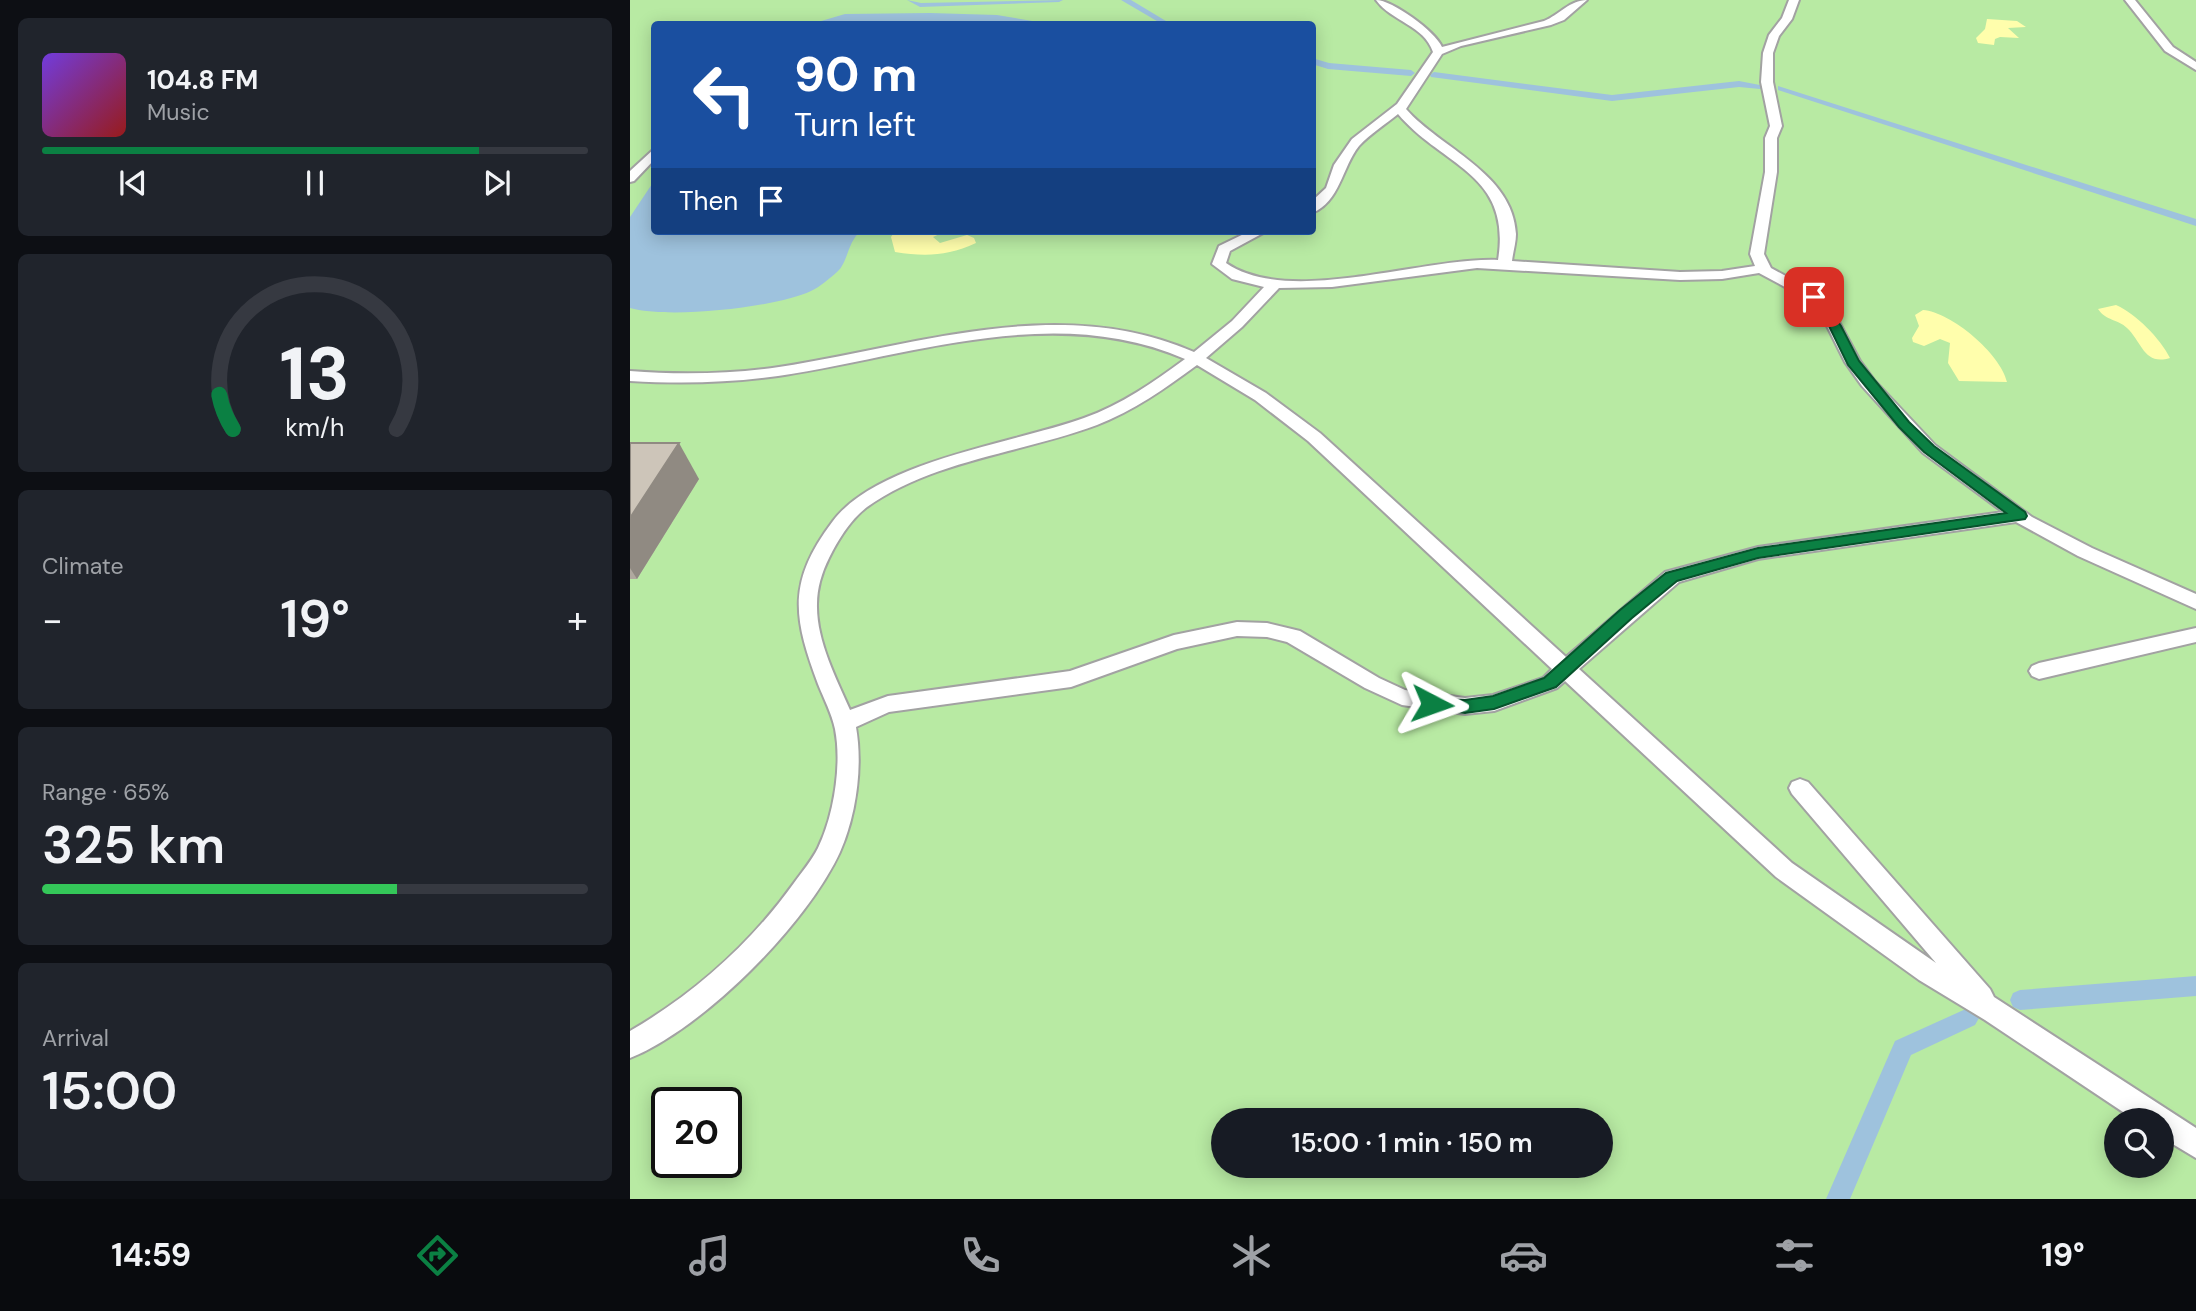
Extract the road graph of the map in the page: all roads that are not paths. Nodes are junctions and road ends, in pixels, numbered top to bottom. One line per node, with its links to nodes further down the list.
1 (1381, 0): 5 (lane)
2 (1582, 0): 5 (lane)
3 (1794, 0): 13 (lane)
4 (2130, 0): 6 (lane)
5 (1438, 52): 7 (lane)
6 (2196, 67)
7 (1401, 106): 10 (lane); 12 (lane)
8 (651, 156): 9 (lane)
9 (630, 178)
10 (1316, 205)
11 (1252, 235): 14 (lane)
12 (1505, 264): 13 (lane); 14 (lane)
13 (1764, 268): 17 (lane)
14 (1274, 285): 15 (lane)
15 (1194, 358): 16 (lane); 20 (lane); 22 (lane)
16 (630, 376)
17 (2019, 516): 18 (lane); 20 (lane)
18 (2196, 602)
19 (2196, 635): 21 (lane)
20 (1566, 671): 22 (lane); 24 (lane)
21 (2039, 671)
22 (844, 724): 25 (lane)
23 (1800, 788): 24 (lane)
24 (1994, 1011): 26 (lane)
25 (630, 1045)
26 (2140, 1108)
27 (2174, 1130): 28 (lane)
28 (2196, 1144)

